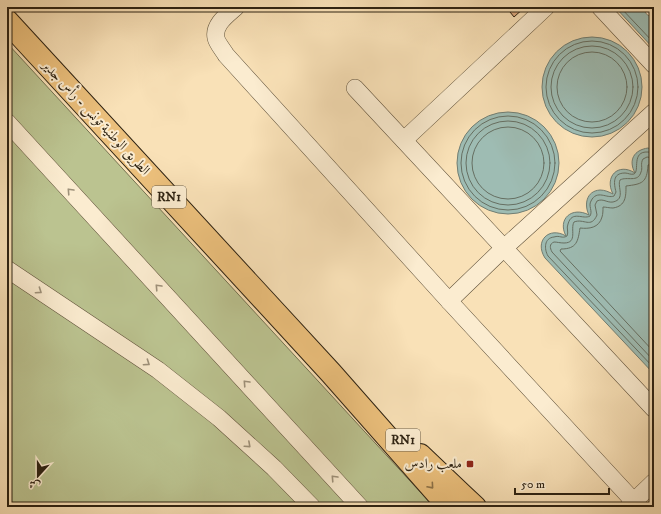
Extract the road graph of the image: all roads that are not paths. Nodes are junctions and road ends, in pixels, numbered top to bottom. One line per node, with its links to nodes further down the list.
1 (236, 7): 16 (street)
2 (546, 7): 12 (street)
3 (600, 7): 7 (street)
4 (652, 7): 5 (street)
5 (654, 9)
6 (7, 21): 17 (main road, الطريق الوطنية تونس - رأس جدير / RN1)
7 (654, 65)
8 (355, 88): 12 (street)
9 (654, 112): 14 (street)
10 (7, 122): 13 (street)
11 (7, 136): 13 (street)
12 (404, 140): 14 (street)
13 (27, 144): 22 (street, one-way to 13)
14 (504, 248): 16 (street); 18 (street)
15 (7, 269): 21 (street, one-way to 21)
16 (450, 301): 20 (street)
17 (331, 373): 23 (main road, الطريق الوطنية تونس - رأس جدير / RN1, one-way to 23); 24 (main road, الطريق الوطنية تونس - رأس جدير / RN1)
18 (654, 409)
19 (654, 482): 20 (street)
20 (634, 505)
21 (312, 507)
22 (360, 507)
23 (449, 507)
24 (474, 507)

